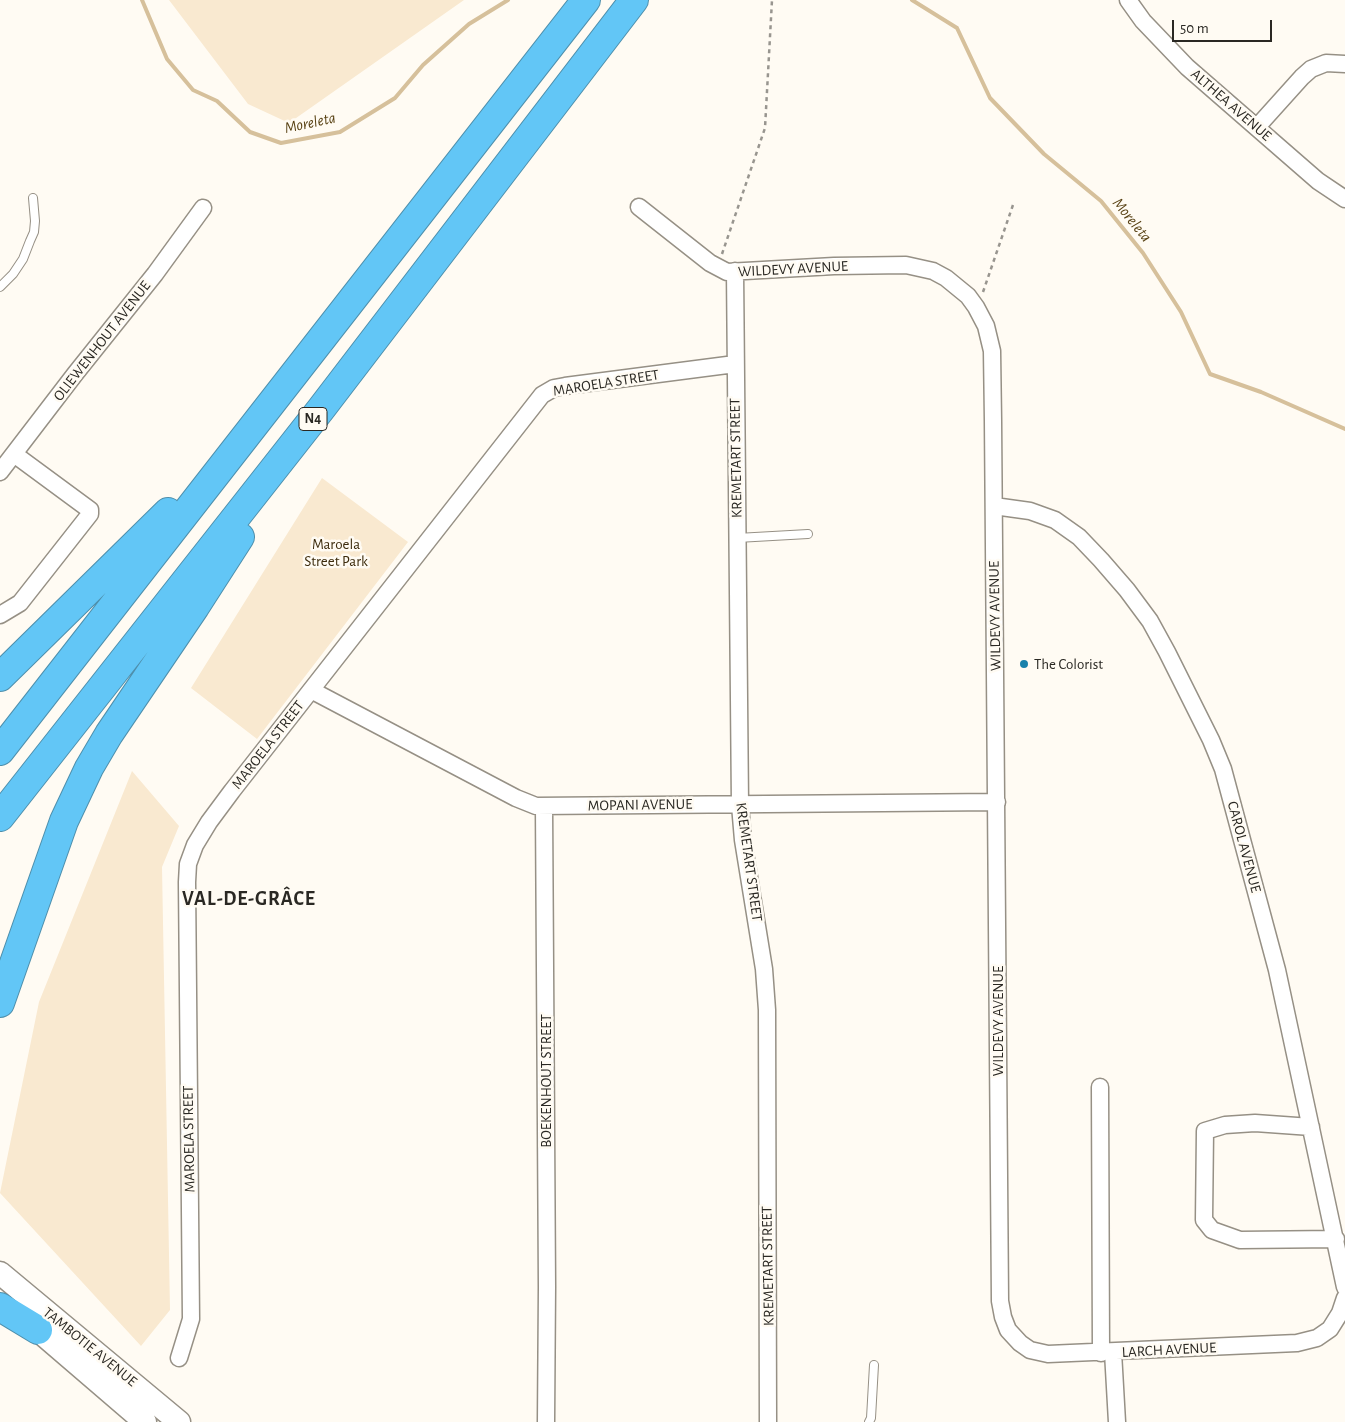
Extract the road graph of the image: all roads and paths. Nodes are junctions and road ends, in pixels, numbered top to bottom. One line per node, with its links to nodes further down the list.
1 (772, 0): 12 (path)
2 (1128, 0): 6 (street, ALTHEA AVENUE)
3 (628, 9): 17 (highway, N4)
4 (578, 10): 18 (highway)
5 (1345, 64): 6 (street)
6 (1257, 127): 8 (street, ALTHEA AVENUE)
7 (32, 198): 14 (lane)
8 (1345, 199)
9 (1014, 202): 15 (path)
10 (639, 207): 13 (street, WILDEVY AVENUE)
11 (203, 208): 19 (street, OLIEWENHOUT AVENUE)
12 (721, 258)
13 (734, 272): 15 (street, WILDEVY AVENUE); 16 (street, KREMETART STREET)
14 (0, 286)
15 (972, 302): 21 (street, WILDEVY AVENUE)
16 (735, 364): 23 (street, KREMETART STREET); 26 (street, MAROELA STREET)
17 (321, 409): 31 (highway, N4); 32 (highway)
18 (246, 435): 25 (highway); 27 (highway)
19 (14, 454): 20 (street, OLIEWENHOUT AVENUE); 24 (street)
20 (0, 472)
21 (994, 506): 28 (street, WILDEVY AVENUE); 34 (street, CAROL AVENUE)
22 (808, 534): 23 (lane)
23 (737, 538): 29 (street, KREMETART STREET)
24 (0, 616)
25 (0, 677)
26 (311, 690): 30 (street, MOPANI AVENUE); 46 (street, MAROELA STREET)
27 (0, 751)
28 (997, 802): 29 (street, MOPANI AVENUE); 41 (street, WILDEVY AVENUE)
29 (740, 805): 30 (street, MOPANI AVENUE); 53 (street, KREMETART STREET)
30 (544, 807): 45 (street, BOEKENHOUT STREET)
31 (0, 817)
32 (0, 1003)
33 (1100, 1087): 44 (street)
34 (1311, 1127): 35 (street, CAROL AVENUE); 35 (street)
35 (1336, 1239): 38 (street, CAROL AVENUE)
36 (0, 1273): 50 (main road, TAMBOTIE AVENUE)
37 (0, 1280): 49 (main road)
38 (1345, 1286)
39 (0, 1296): 43 (main road, TAMBOTIE AVENUE)
40 (1345, 1298): 44 (street, LARCH AVENUE)
41 (1000, 1301): 44 (street, LARCH AVENUE)
42 (0, 1307): 43 (highway)
43 (38, 1330): 48 (main road, TAMBOTIE AVENUE)
44 (1108, 1353): 55 (street)
45 (548, 1355): 51 (street, BOEKENHOUT STREET); 52 (street, BOEKENHOUT STREET)
46 (179, 1358)
47 (874, 1365): 54 (lane)
48 (145, 1422)
49 (159, 1422)
50 (179, 1422)
51 (546, 1422)
52 (552, 1422)
53 (768, 1422)
54 (869, 1422)
55 (1117, 1422)

